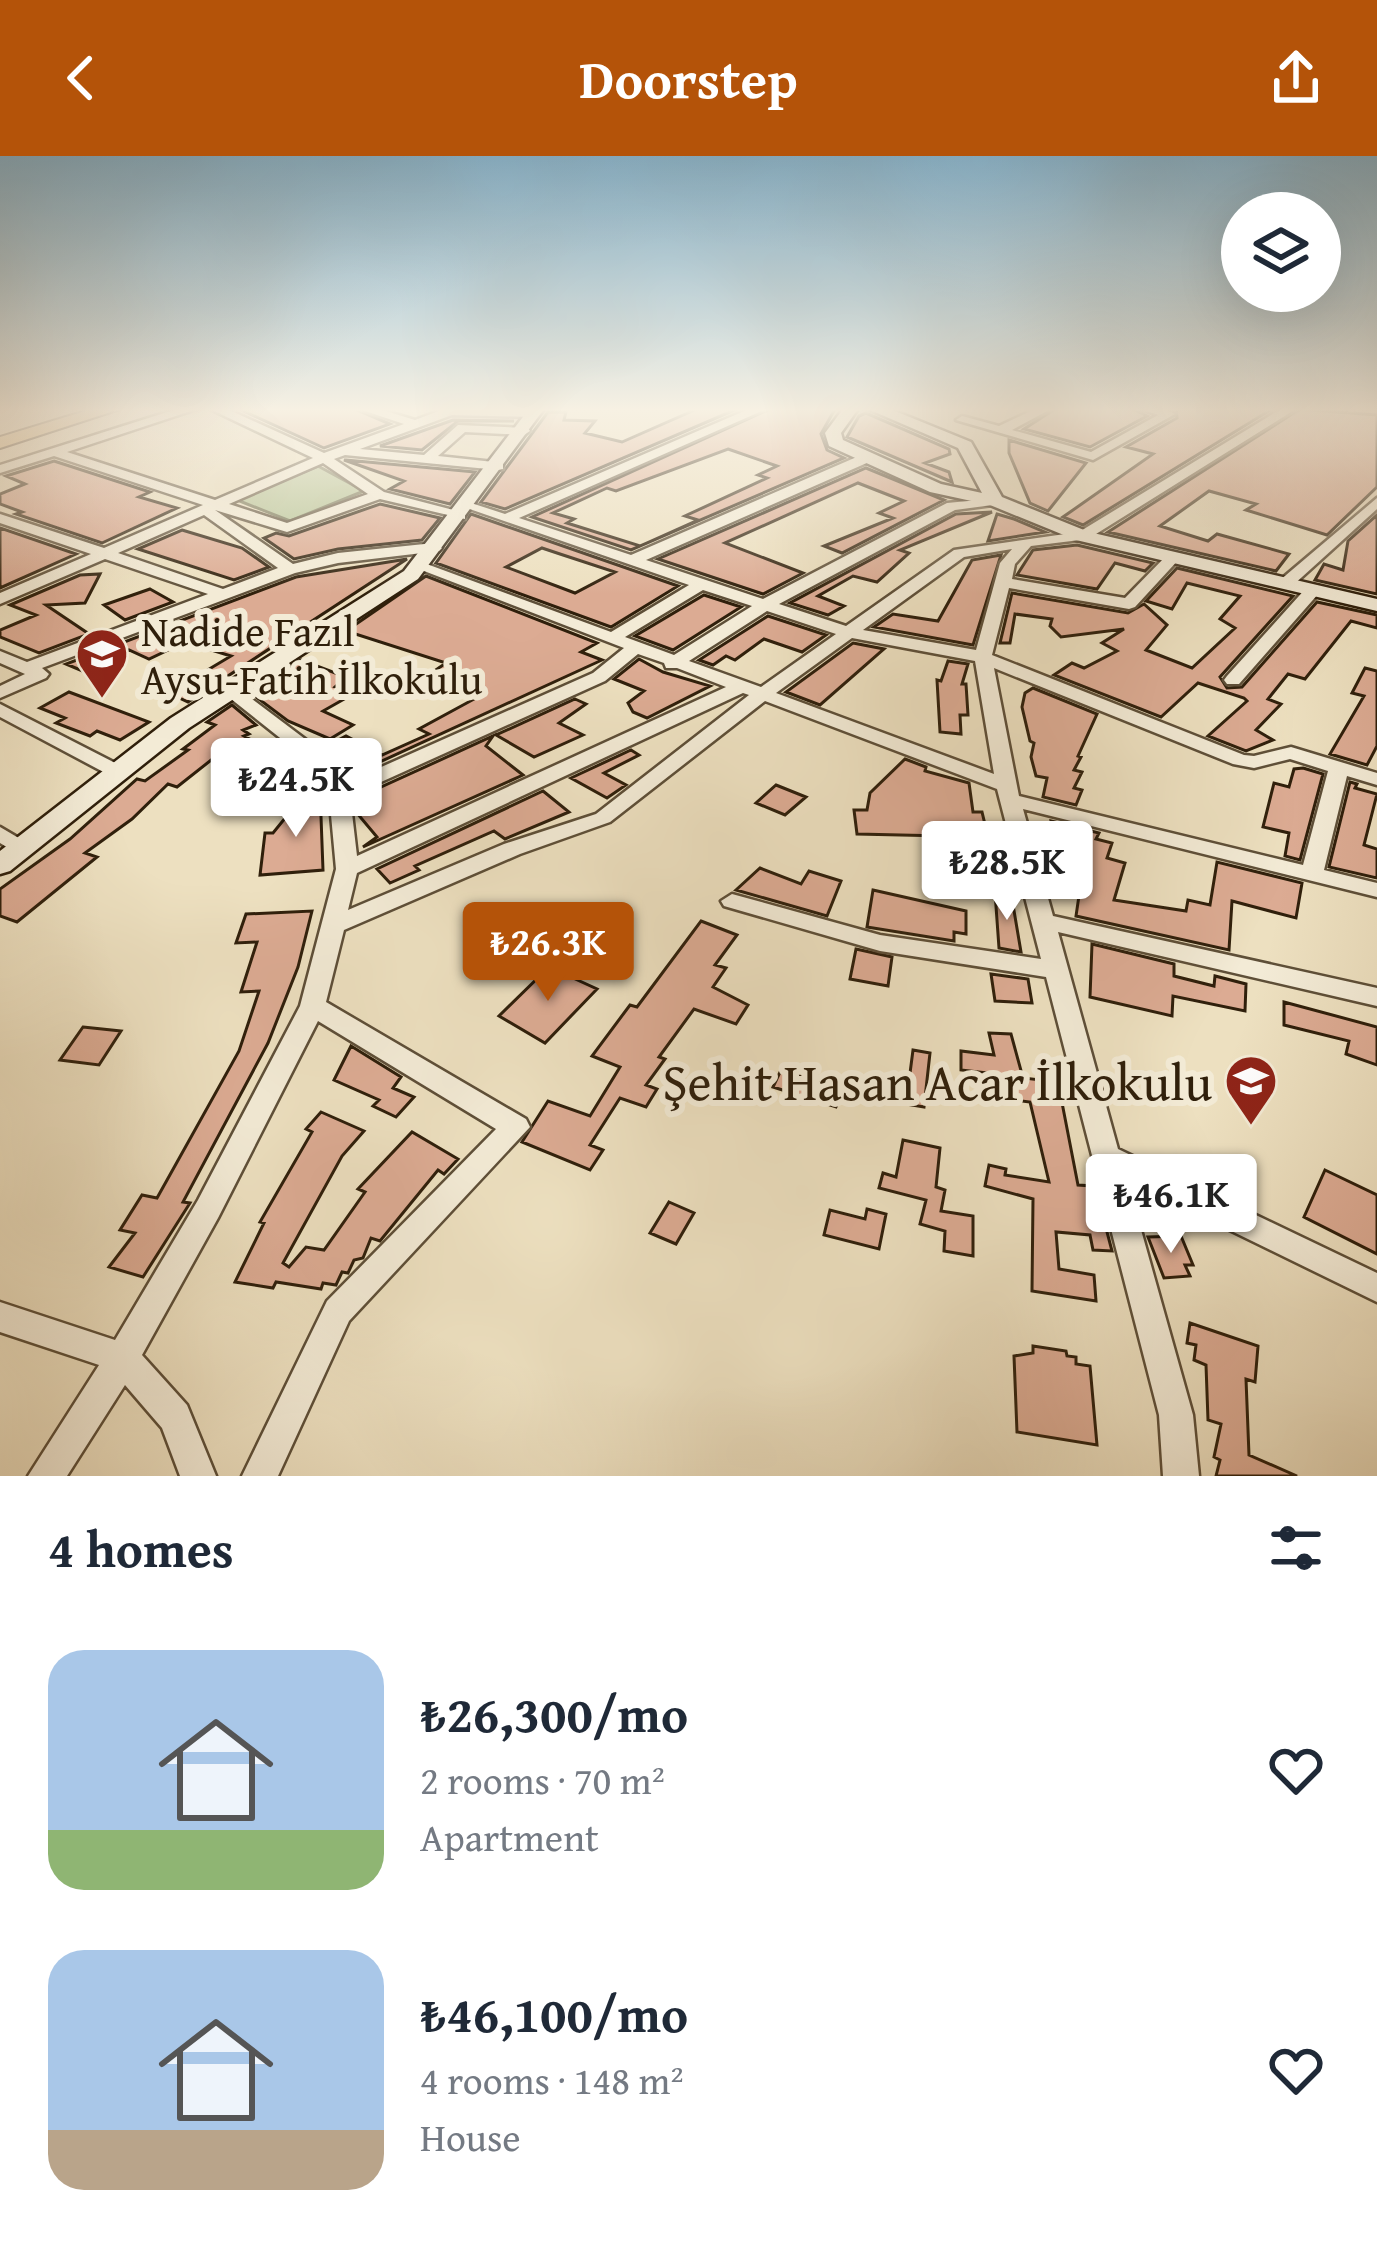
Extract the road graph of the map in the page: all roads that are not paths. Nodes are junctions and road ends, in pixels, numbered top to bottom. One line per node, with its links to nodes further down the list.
1 (108, 471): 13 (street)
2 (294, 471): 13 (street)
3 (343, 471): 10 (street)
4 (495, 471): 14 (main road)
5 (618, 471): 16 (street)
6 (837, 471): 22 (street)
7 (893, 471): 11 (main road)
8 (979, 471): 11 (main road)
9 (1190, 471): 17 (street)
10 (379, 495): 13 (street); 14 (street)
11 (995, 500): 17 (main road); 30 (street)
12 (1377, 502): 26 (street)
13 (211, 506): 19 (street); 23 (street)
14 (464, 511): 16 (street); 20 (main road)
15 (0, 518): 19 (street)
16 (507, 518): 22 (street)
17 (1083, 536): 18 (street); 21 (main road)
18 (1025, 542): 24 (street); 32 (street)
19 (100, 554): 28 (street); 29 (street)
20 (426, 557): 23 (street); 33 (street); 40 (main road)
21 (1173, 557): 24 (street); 26 (main road)
22 (633, 560): 25 (street)
23 (290, 569): 28 (street)
24 (1004, 582): 36 (street)
25 (703, 583): 30 (street); 33 (street)
26 (1285, 584): 27 (main road)
27 (1313, 590): 31 (main road); 39 (street)
28 (226, 595): 38 (street)
29 (0, 599)
30 (766, 604): 32 (street); 37 (street)
31 (1377, 605)
32 (847, 632): 36 (street); 41 (street)
33 (612, 638): 34 (street)
34 (634, 648): 37 (street); 47 (street)
35 (0, 656): 38 (street)
36 (983, 657): 44 (street); 48 (street)
37 (672, 664): 41 (street)
38 (27, 668): 42 (street)
39 (1233, 680)
40 (230, 691): 45 (main road); 47 (street)
41 (750, 692): 48 (street); 52 (street); 57 (street)
42 (0, 693)
43 (0, 710): 45 (street)
44 (1340, 768): 46 (street); 53 (street)
45 (118, 772): 50 (main road)
46 (1377, 779)
47 (339, 793): 52 (street)
48 (1009, 793): 53 (street); 56 (street)
49 (0, 834): 50 (street)
50 (23, 847): 51 (main road)
51 (0, 865)
52 (347, 869): 57 (street)
53 (1312, 873): 54 (street)
54 (1377, 890)
55 (732, 901): 58 (street)
56 (1042, 921): 58 (street); 59 (street)
57 (332, 926): 60 (street)
58 (1055, 970): 61 (street)
59 (1377, 998)
60 (313, 1006): 64 (street); 67 (street)
61 (1104, 1155): 62 (street); 68 (street)
62 (1377, 1288)
63 (0, 1317): 64 (street)
64 (123, 1358): 65 (street); 66 (street)
65 (46, 1476)
66 (198, 1476)
67 (260, 1476)
68 (1181, 1476)

